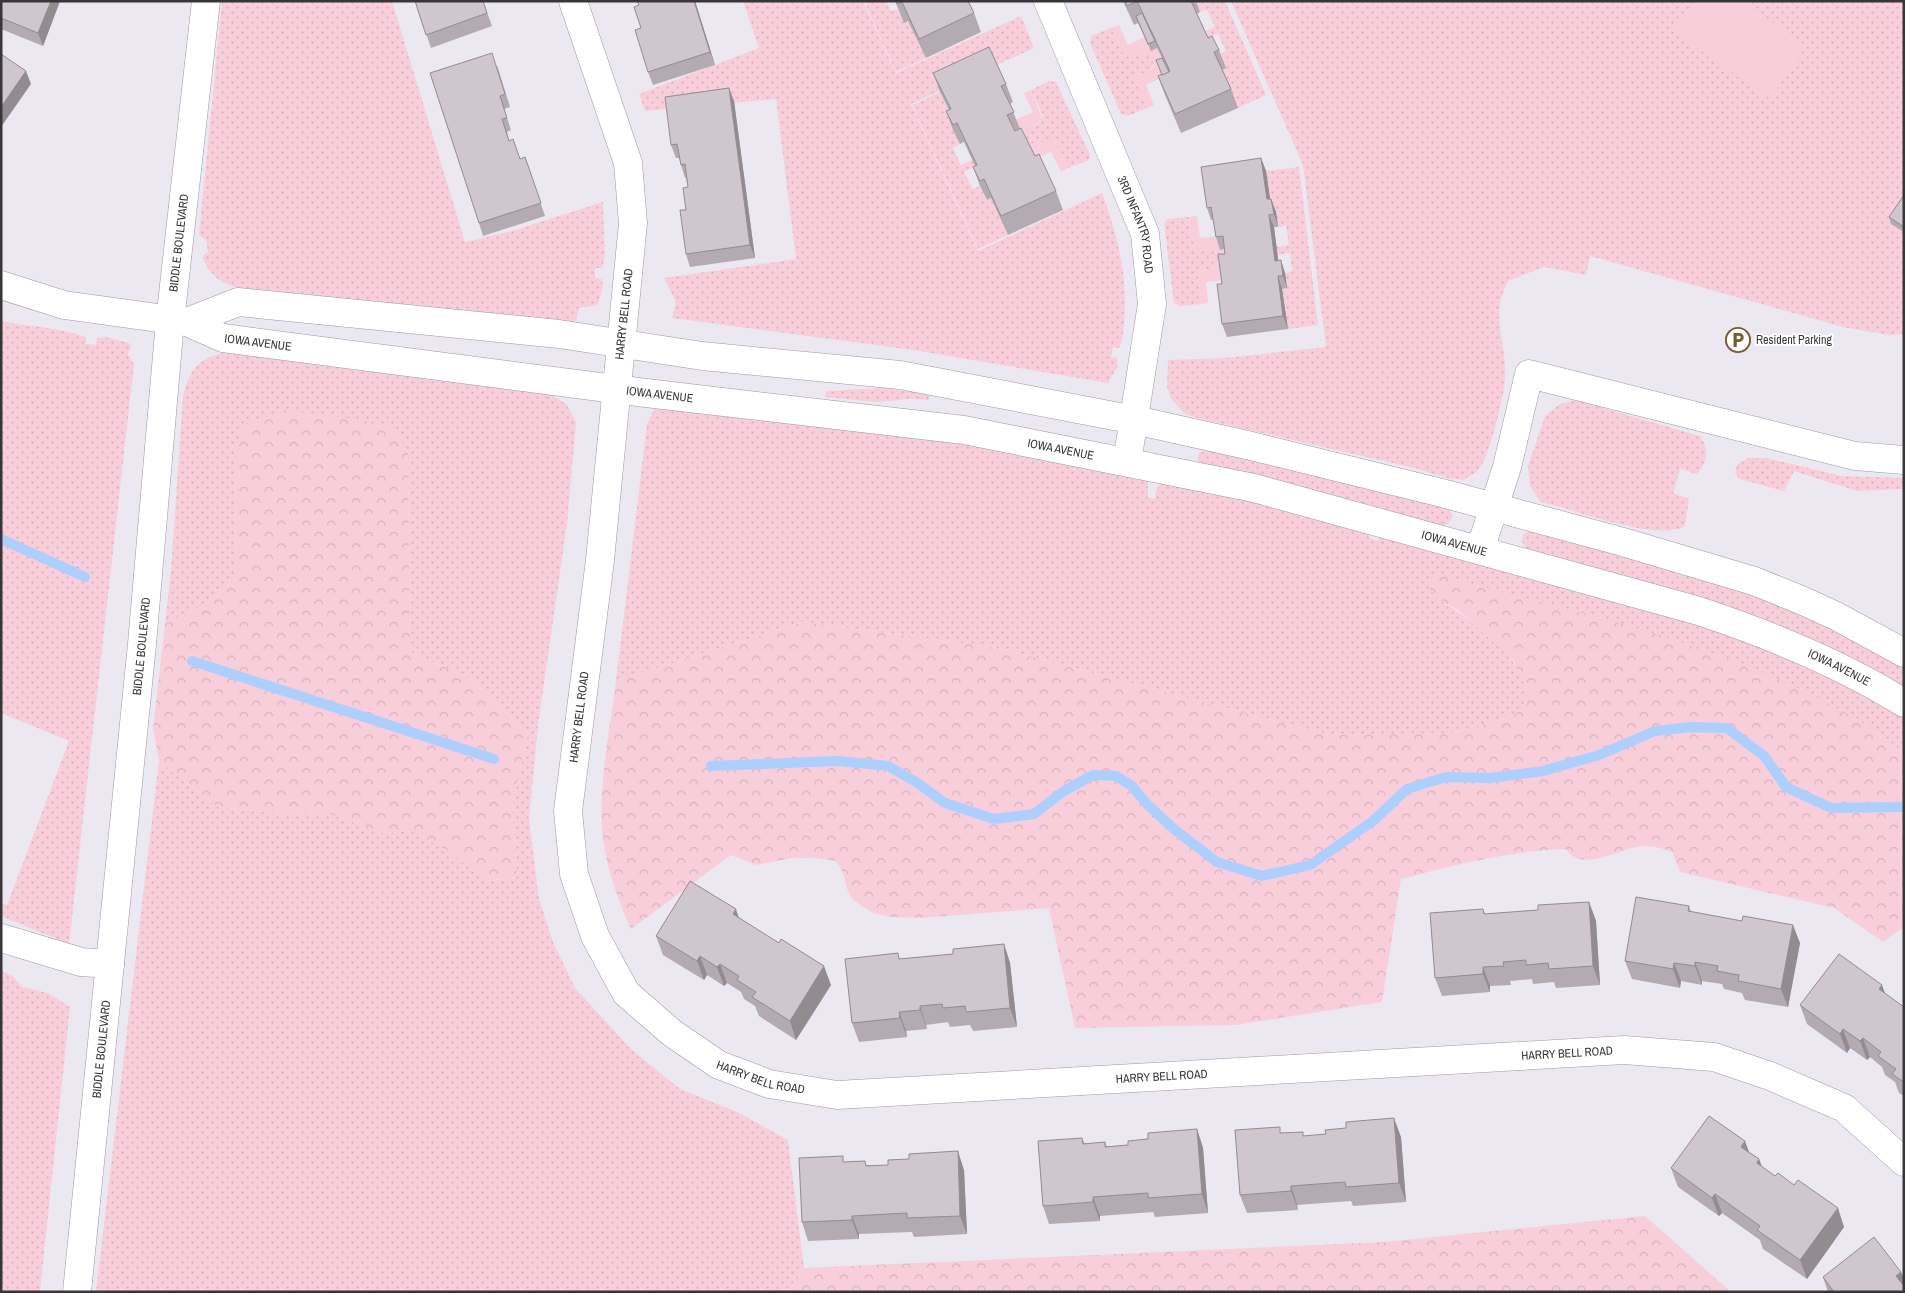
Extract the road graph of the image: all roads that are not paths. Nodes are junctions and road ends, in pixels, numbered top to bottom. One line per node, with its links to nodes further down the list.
1 (206, 1): 5 (street, BIDDLE BOULEVARD)
2 (573, 1): 6 (street, HARRY BELL ROAD)
3 (1048, 1): 8 (street, 3RD INFANTRY ROAD)
4 (1, 285): 5 (street, IOWA AVENUE)
5 (179, 321): 6 (street, IOWA AVENUE); 7 (street, IOWA AVENUE); 16 (street, BIDDLE BOULEVARD)
6 (622, 343): 7 (street, HARRY BELL ROAD); 8 (street, IOWA AVENUE)
7 (617, 389): 10 (street, IOWA AVENUE); 17 (street, HARRY BELL ROAD)
8 (1135, 420): 10 (street, 3RD INFANTRY ROAD); 11 (street, IOWA AVENUE)
9 (1904, 460): 11 (street)
10 (1127, 462): 12 (street, IOWA AVENUE)
11 (1493, 507): 12 (street); 13 (street, IOWA AVENUE)
12 (1480, 550): 14 (street, IOWA AVENUE)
13 (1904, 653)
14 (1904, 703)
15 (1, 938): 16 (street)
16 (110, 964): 18 (street, BIDDLE BOULEVARD)
17 (1904, 1162)
18 (77, 1292)

